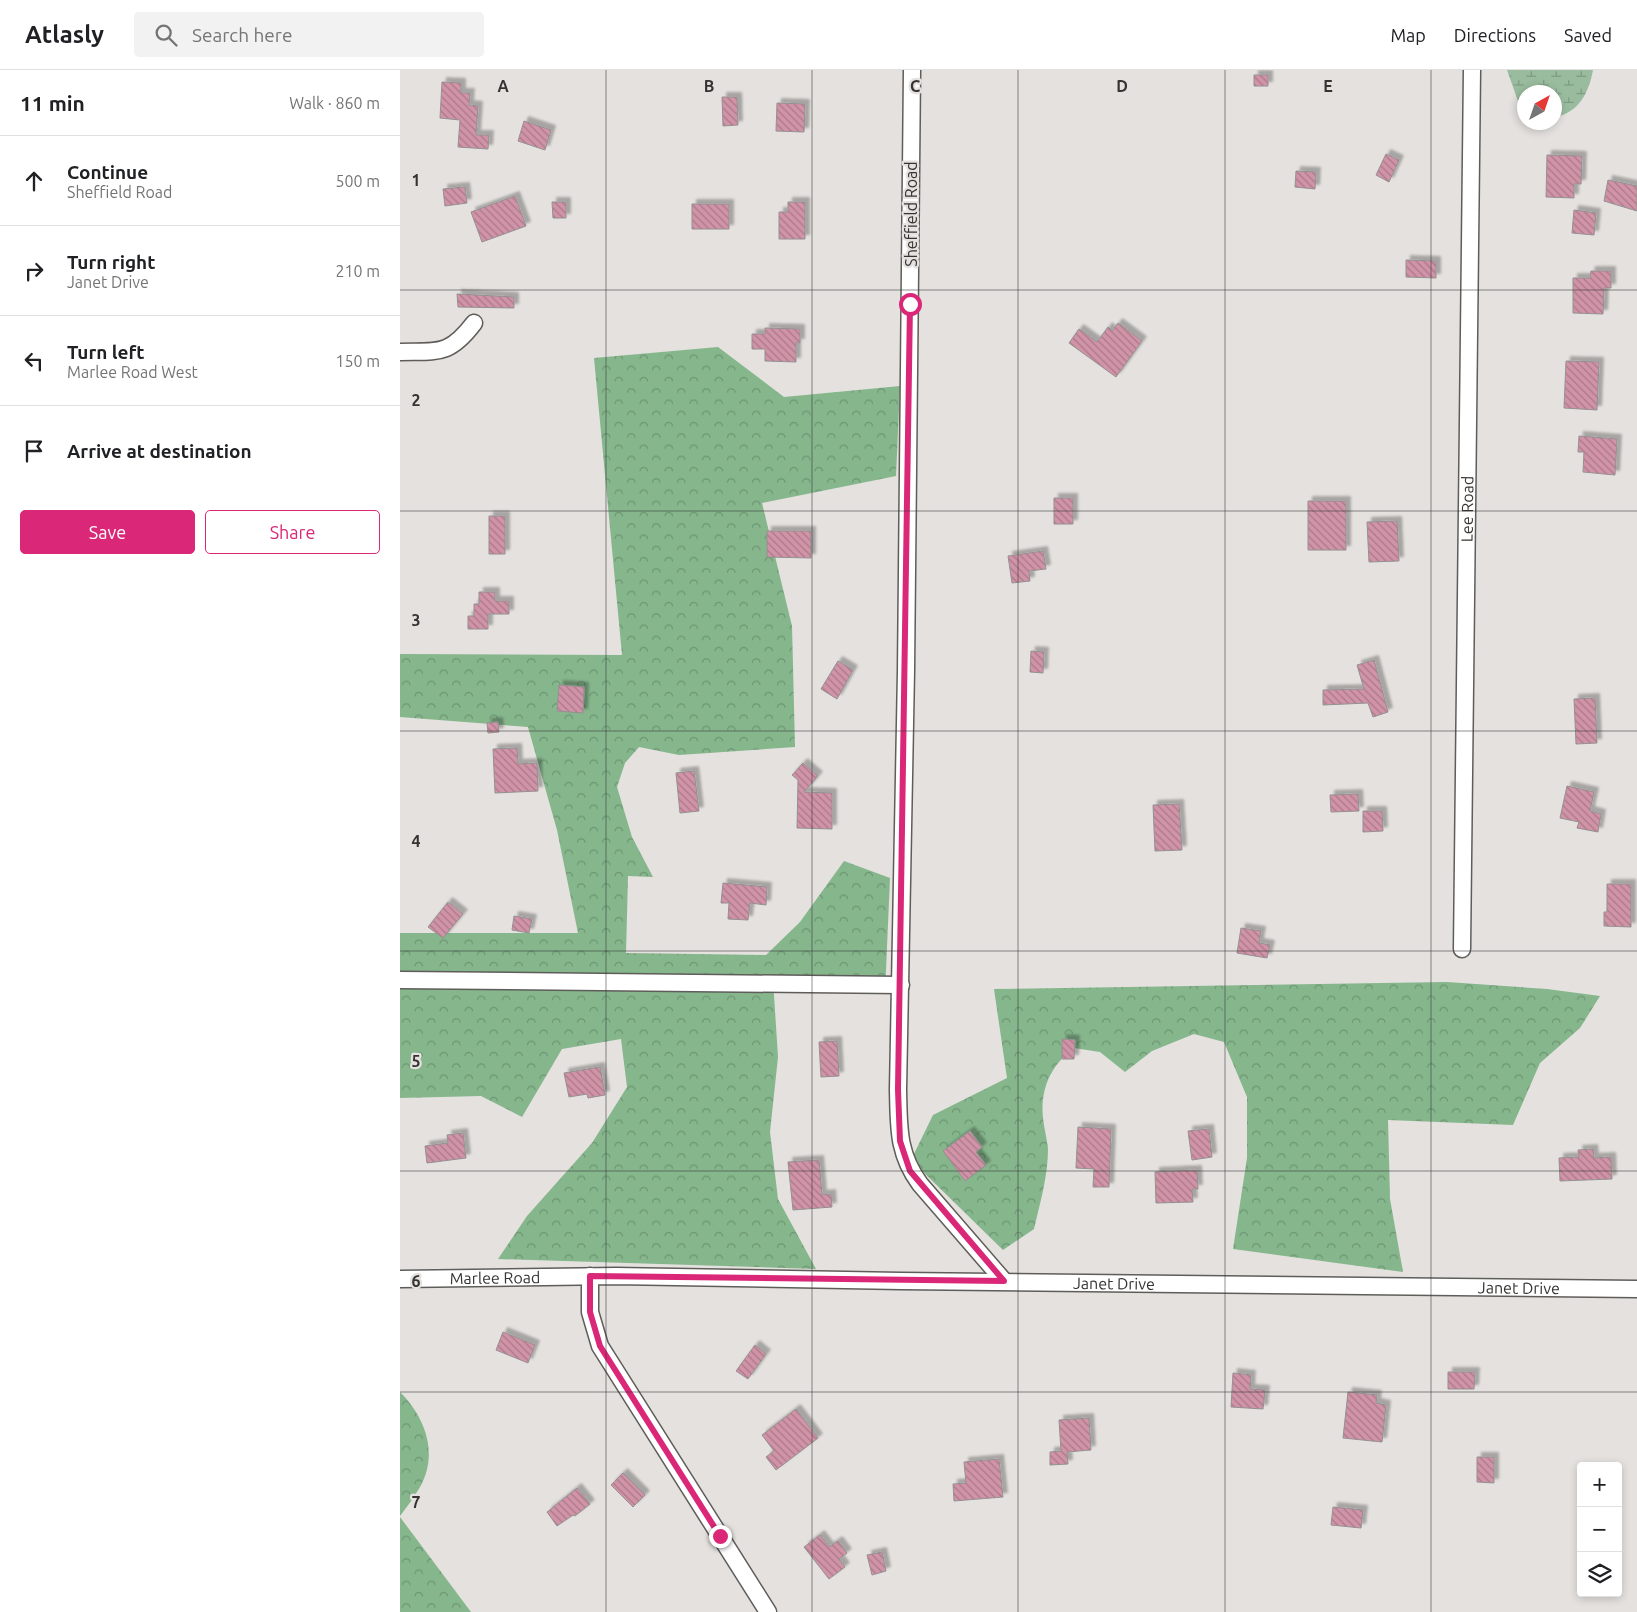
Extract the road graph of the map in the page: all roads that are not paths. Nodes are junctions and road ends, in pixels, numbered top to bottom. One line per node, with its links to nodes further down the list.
1 (912, 70): 7 (street, Sheffield Road)
2 (1472, 70): 5 (street, Lee Road)
3 (474, 323): 4 (street)
4 (400, 352)
5 (1462, 949)
6 (400, 980): 7 (street)
7 (901, 985): 10 (street, Sheffield Road)
8 (590, 1276): 9 (street, Marlee Road); 10 (street, Janet Drive); 12 (street)
9 (400, 1278)
10 (1004, 1281): 11 (street, Janet Drive)
11 (1637, 1289)
12 (768, 1612)

